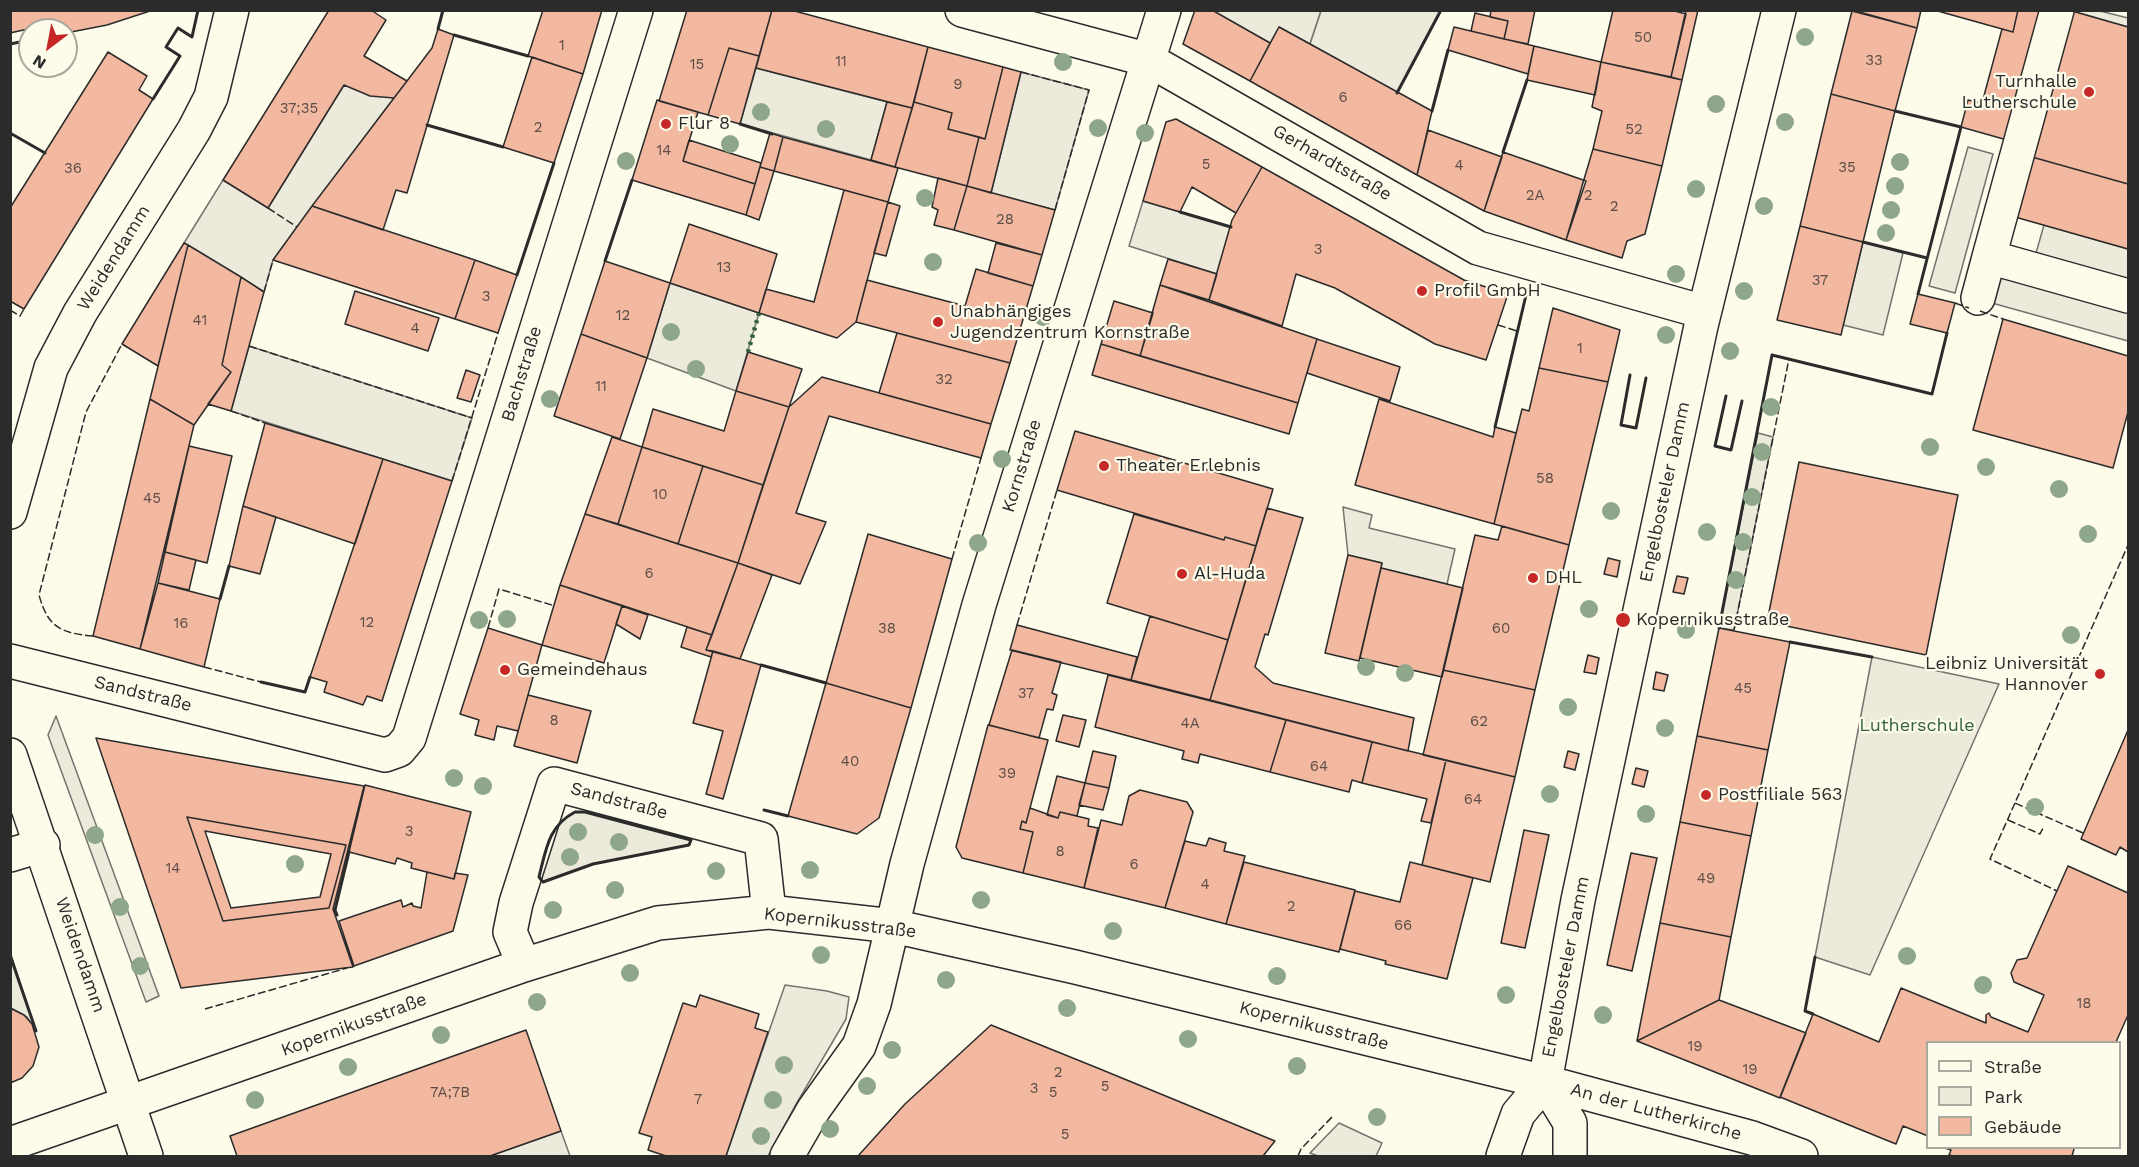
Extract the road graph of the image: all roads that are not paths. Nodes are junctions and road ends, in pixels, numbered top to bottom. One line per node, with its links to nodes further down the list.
1 (232, 10): 12 (street, Weidendamm)
2 (636, 10): 14 (street, Bachstraße)
3 (962, 10): 7 (street, Gerhardtstraße)
4 (1164, 10): 7 (street, Kornstraße)
5 (1779, 10): 11 (street, Engelbosteler Damm)
6 (2057, 10): 8 (street)
7 (1149, 60): 11 (street, Gerhardtstraße); 19 (street, Kornstraße)
8 (1989, 257): 9 (street); 10 (street)
9 (2128, 296)
10 (1978, 298)
11 (1704, 312): 21 (street, Engelbosteler Damm)
12 (10, 512)
13 (10, 661): 14 (street, Sandstraße)
14 (409, 738)
15 (10, 755): 16 (street, Weidendamm)
16 (42, 845): 17 (street); 22 (street, Weidendamm)
17 (10, 855)
18 (769, 912): 19 (street, Kopernikusstraße); 20 (street, Kopernikusstraße); 20 (street, Sandstraße)
19 (893, 926): 21 (street, Kopernikusstraße); 25 (street, Kornstraße)
20 (524, 965): 22 (street, Kopernikusstraße)
21 (1545, 1082): 26 (street, Engelbosteler Damm); 27 (street, Engelbosteler Damm); 28 (street, An der Lutherkirche)
22 (129, 1102): 23 (street, Kopernikusstraße); 24 (street, Weidendamm)
23 (10, 1144)
24 (146, 1156)
25 (786, 1156)
26 (1503, 1156)
27 (1570, 1156)
28 (1800, 1156)

